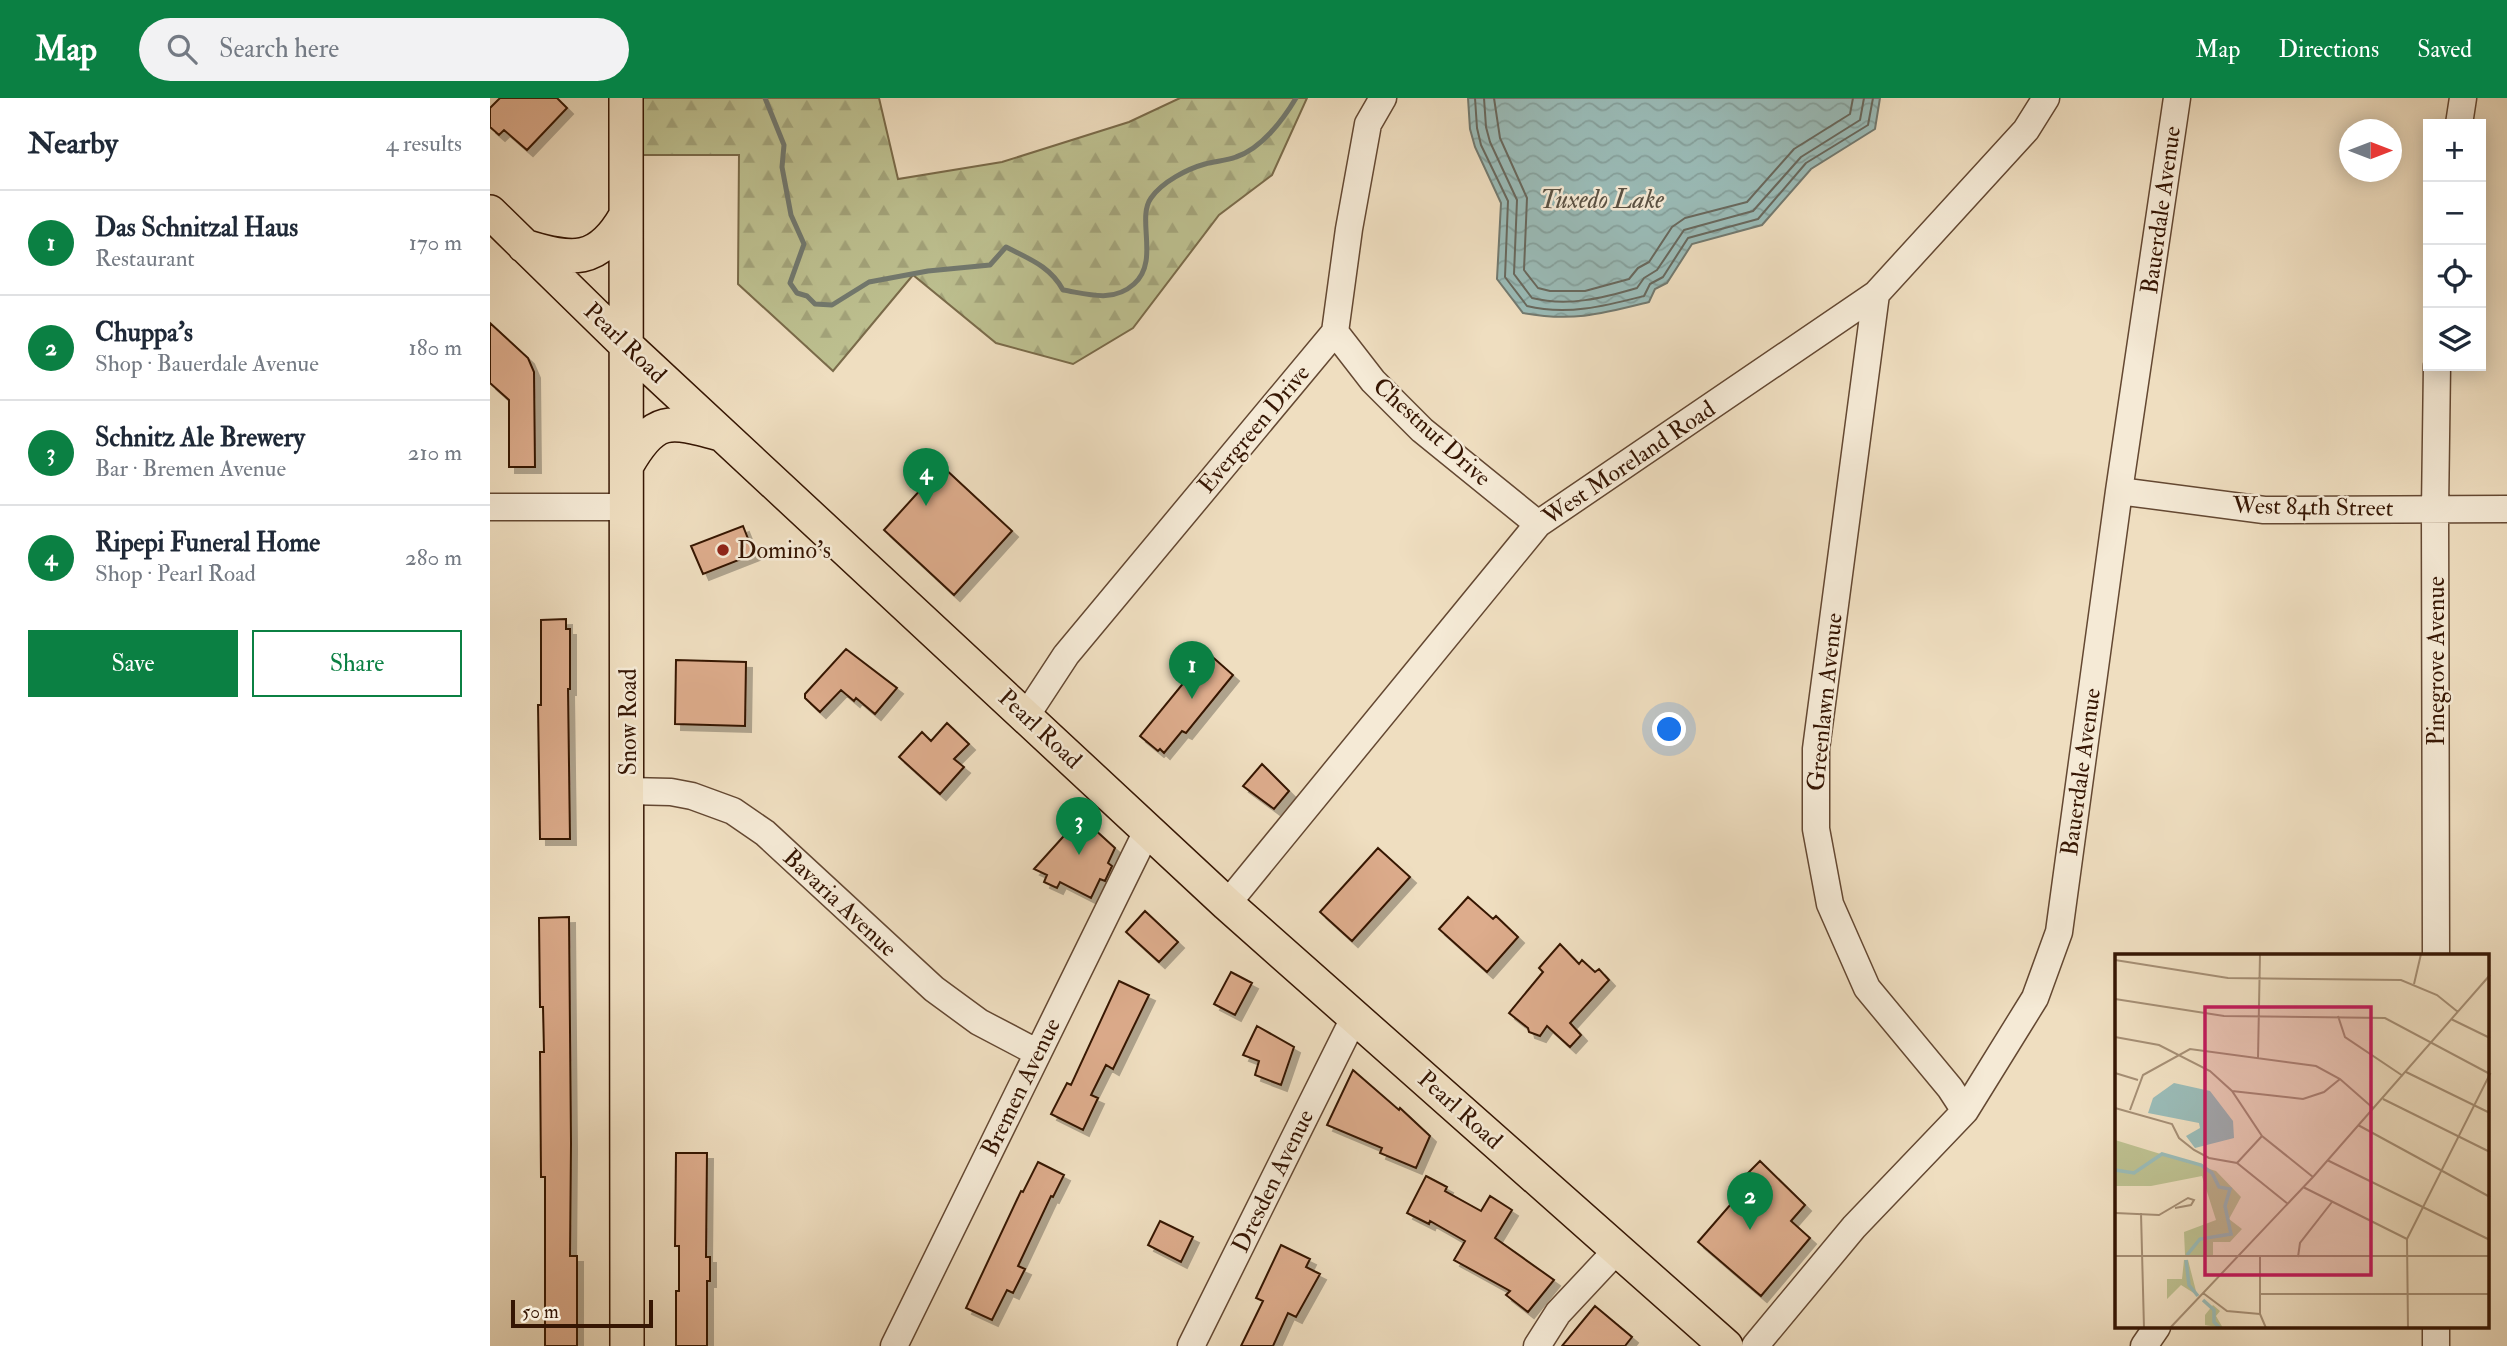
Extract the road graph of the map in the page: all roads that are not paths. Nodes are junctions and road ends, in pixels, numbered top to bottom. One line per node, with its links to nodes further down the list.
1 (626, 98): 8 (main road, Snow Road)
2 (1383, 98): 11 (street)
3 (2046, 98): 10 (street, West Moreland Road)
4 (2177, 98): 16 (street, Bauerdale Avenue)
5 (2463, 98): 6 (street)
6 (2460, 119)
7 (490, 212): 9 (main road, Pearl Road)
8 (625, 217): 9 (main road); 12 (main road, Snow Road)
9 (524, 246): 12 (main road, Pearl Road)
10 (1876, 294): 21 (street, West Moreland Road); 29 (street, Greenlawn Avenue)
11 (1335, 332): 21 (street, Chestnut Drive); 22 (street, Evergreen Drive)
12 (626, 345): 14 (main road, Pearl Road); 15 (main road, Snow Road)
13 (2437, 371): 19 (street, Pinegrove Avenue)
14 (723, 435): 15 (main road); 22 (main road, Pearl Road)
15 (627, 465): 18 (main road, Snow Road)
16 (2119, 491): 19 (street, West 84th Street); 29 (street, Bauerdale Avenue)
17 (490, 507): 18 (street)
18 (628, 507): 23 (main road, Snow Road)
19 (2435, 509): 20 (street, West 84th Street); 26 (street, Pinegrove Avenue)
20 (2507, 509)
21 (1538, 524): 25 (street, West Moreland Road)
22 (1026, 716): 24 (main road, Pearl Road)
23 (628, 791): 28 (street, Bavaria Avenue); 33 (main road, Snow Road)
24 (1148, 829): 25 (main road, Pearl Road); 28 (street, Bremen Avenue)
25 (1227, 904): 27 (main road, Pearl Road)
26 (2436, 954)
27 (1355, 1016): 30 (main road, Pearl Road); 35 (street, Dresden Avenue)
28 (1038, 1053): 34 (street, Bremen Avenue)
29 (1965, 1111): 38 (street, Bauerdale Avenue)
30 (1617, 1250): 36 (street); 37 (main road, Pearl Road)
31 (2156, 1328): 39 (street)
32 (2436, 1328): 40 (street)
33 (627, 1346)
34 (894, 1346)
35 (1191, 1346)
36 (1537, 1346)
37 (1726, 1346)
38 (1755, 1346)
39 (2144, 1346)
40 (2436, 1346)

